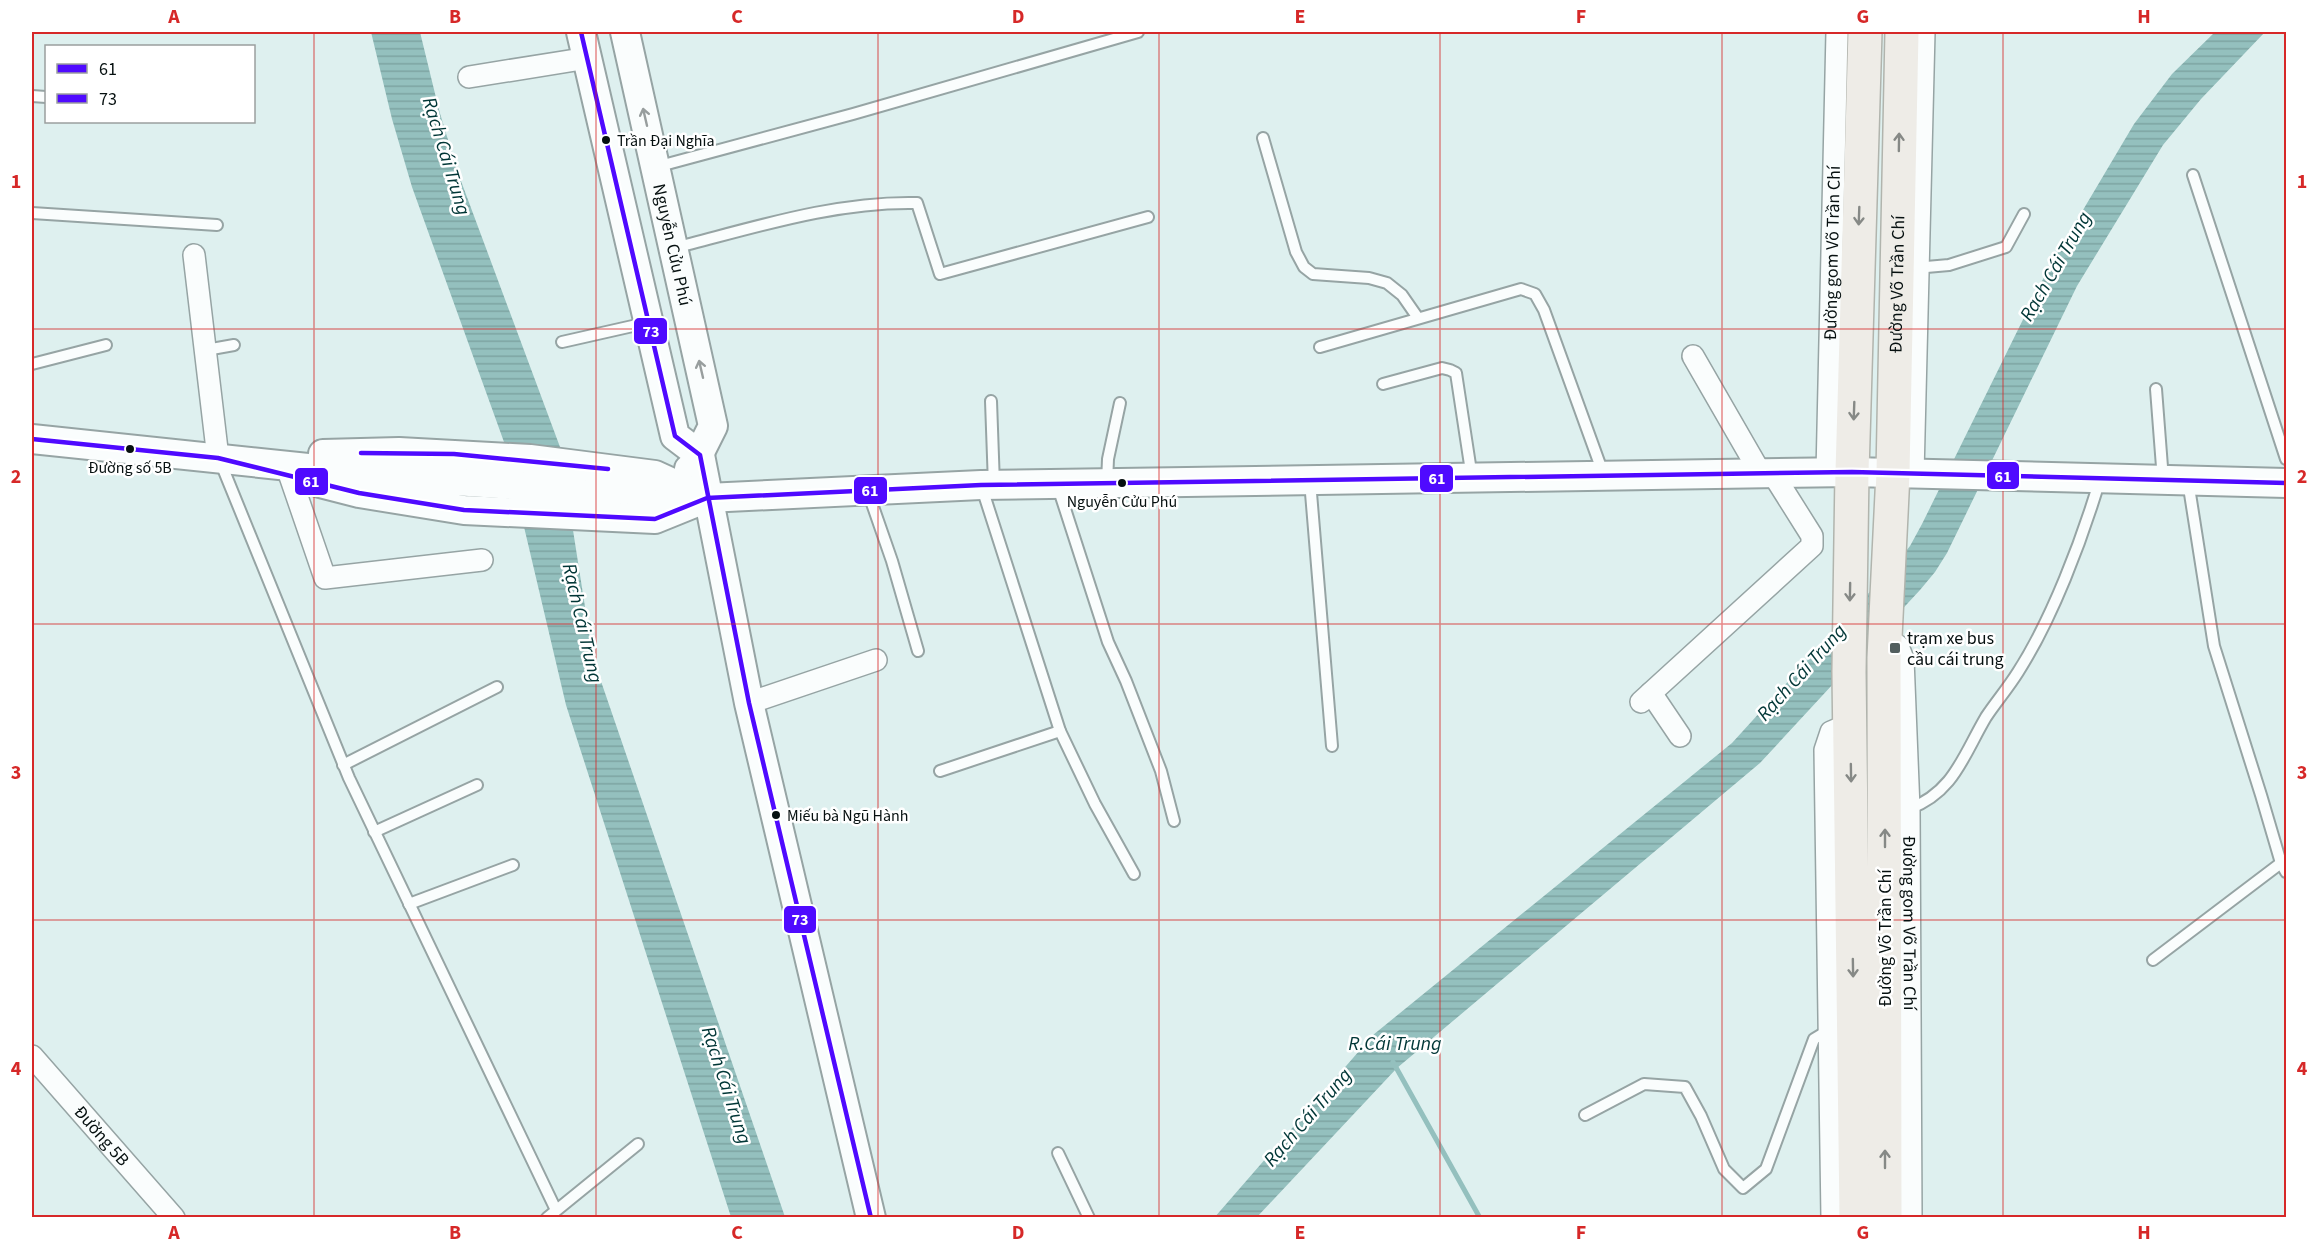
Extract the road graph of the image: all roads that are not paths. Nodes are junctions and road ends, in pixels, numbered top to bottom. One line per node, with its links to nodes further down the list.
1 (625, 32): 10 (main road, Nguyễn Cửu Phú, one-way to 1)
2 (1138, 32): 10 (lane)
3 (1837, 32): 36 (street, Đường gom Võ Trần Chí)
4 (1864, 32): 36 (highway, one-way to 36)
5 (1902, 32): 18 (highway, Đường Võ Trần Chí, one-way to 5)
6 (1924, 32): 18 (street)
7 (584, 45): 8 (street); 20 (main road)
8 (469, 77)
9 (1263, 138): 19 (lane)
10 (656, 168): 16 (main road, Nguyễn Cửu Phú)
11 (2193, 176): 35 (lane)
12 (32, 213): 15 (lane)
13 (2024, 214): 18 (lane)
14 (1148, 217): 16 (lane)
15 (217, 225)
16 (673, 248): 33 (main road, Nguyễn Cửu Phú, one-way to 16)
17 (194, 255): 25 (street)
18 (1907, 268): 38 (highway, Đường Võ Trần Chí)
19 (1418, 318): 24 (lane); 41 (lane)
20 (649, 322): 21 (lane); 33 (main road)
21 (562, 342)
22 (106, 345): 27 (lane)
23 (234, 345): 25 (lane)
24 (1320, 347)
25 (206, 350): 34 (street)
26 (1693, 356): 37 (street)
27 (32, 364)
28 (1383, 384): 42 (lane)
29 (2156, 389): 45 (lane)
30 (990, 401): 49 (lane)
31 (1120, 403): 46 (lane)
32 (32, 439): 34 (main road)
33 (700, 455): 39 (main road); 52 (main road)
34 (218, 458): 40 (main road); 50 (main road); 65 (lane)
35 (2286, 459)
36 (1840, 473): 37 (main road); 38 (main road); 61 (highway, Đường Võ Trần Chí, one-way to 61)
37 (1767, 474): 41 (main road); 63 (street)
38 (1911, 474): 43 (main road); 56 (highway, Đường Võ Trần Chí)
39 (655, 475): 50 (main road); 52 (main road)
40 (290, 476): 50 (main road); 55 (street)
41 (1604, 476): 42 (main road)
42 (1472, 478): 44 (main road)
43 (2100, 479): 45 (main road); 68 (lane)
44 (1310, 481): 46 (main road); 64 (lane)
45 (2175, 481): 47 (main road); 72 (lane)
46 (1107, 483): 48 (main road)
47 (2286, 483)
48 (1057, 484): 49 (main road); 69 (lane)
49 (987, 485): 51 (main road); 62 (lane)
50 (580, 490): 52 (main road); 53 (main road)
51 (868, 492): 52 (main road); 57 (lane)
52 (707, 498): 53 (main road); 54 (main road)
53 (655, 519): 54 (main road)
54 (717, 544): 60 (main road)
55 (482, 560)
56 (1885, 647): 68 (street, Đường gom Võ Trần Chí); 88 (highway, Đường Võ Trần Chí, one-way to 56)
57 (918, 651)
58 (876, 660): 60 (street)
59 (497, 687): 65 (lane)
60 (749, 703): 84 (main road)
61 (1850, 724): 76 (street); 87 (highway, Đường Võ Trần Chí, one-way to 87)
62 (1060, 732): 66 (lane); 73 (lane)
63 (1680, 736)
64 (1332, 746)
65 (344, 765): 70 (lane)
66 (940, 771)
67 (477, 785): 70 (lane)
68 (1909, 809): 89 (street, Đường gom Võ Trần Chí)
69 (1174, 821)
70 (375, 832): 74 (lane)
71 (513, 865): 74 (lane)
72 (2284, 867): 75 (lane)
73 (1134, 874)
74 (410, 904): 81 (lane)
75 (2153, 960)
76 (1829, 1030): 78 (lane); 86 (street)
77 (32, 1056): 82 (street, Đường 5B)
78 (1585, 1115)
79 (638, 1144): 81 (lane)
80 (1058, 1153): 85 (lane)
81 (556, 1210): 83 (lane)
82 (174, 1218)
83 (547, 1218)
84 (871, 1218)
85 (1089, 1218)
86 (1832, 1218)
87 (1856, 1218)
88 (1885, 1218)
89 (1911, 1218)

